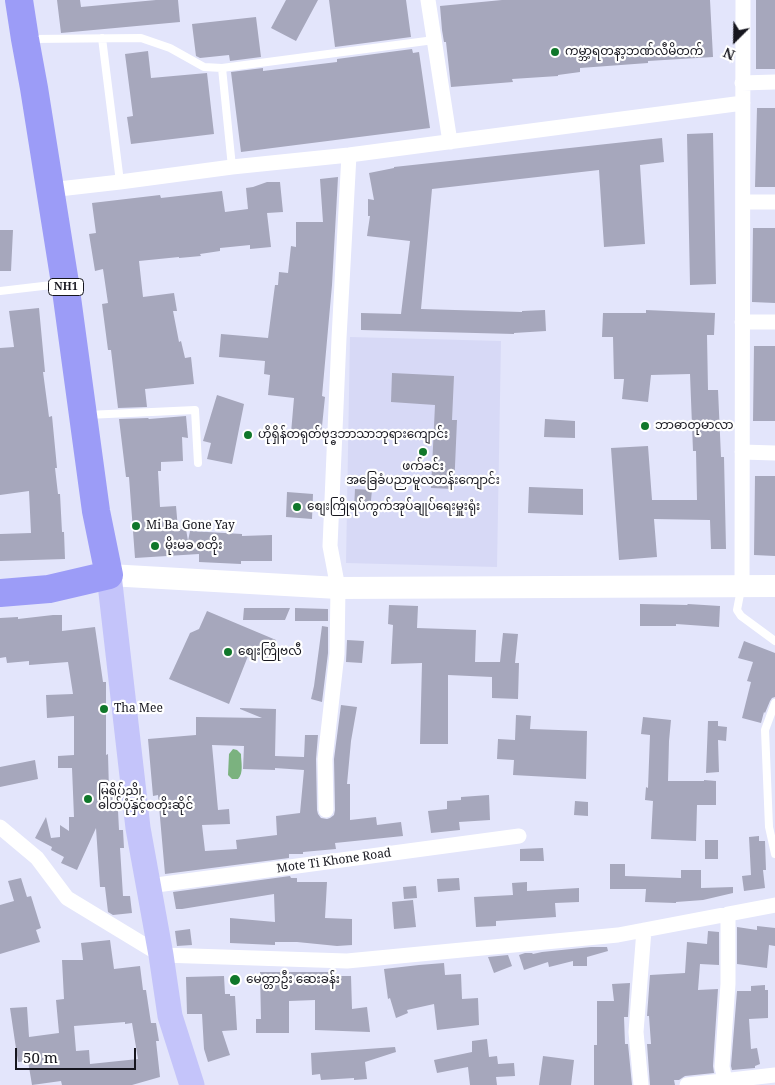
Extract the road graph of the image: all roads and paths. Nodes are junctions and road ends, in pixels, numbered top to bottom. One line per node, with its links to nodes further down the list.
1 (19, 0): 5 (highway, NH1)
2 (428, 0): 6 (street)
3 (743, 0): 9 (street)
4 (102, 38): 5 (lane); 7 (lane); 14 (lane)
5 (25, 39): 15 (highway, NH1)
6 (434, 40): 7 (lane); 11 (street)
7 (222, 68): 13 (lane)
8 (775, 82): 9 (street)
9 (742, 83): 10 (street)
10 (743, 103): 11 (street); 16 (street)
11 (450, 142): 12 (street)
12 (349, 155): 13 (street); 29 (street)
13 (232, 167): 14 (street)
14 (120, 182): 15 (street)
15 (50, 190): 18 (highway, NH1)
16 (743, 202): 17 (street); 20 (street)
17 (775, 202)
18 (65, 283): 19 (lane); 22 (highway, NH1)
19 (0, 291)
20 (742, 322): 21 (street); 23 (street)
21 (775, 322)
22 (83, 415): 25 (lane); 26 (highway, NH1)
23 (742, 452): 24 (street); 27 (street)
24 (775, 453)
25 (198, 463)
26 (109, 575): 29 (main road); 30 (highway); 37 (main road)
27 (742, 586): 28 (main road); 29 (main road); 31 (lane)
28 (775, 586)
29 (338, 588): 33 (street)
30 (0, 593)
31 (775, 641)
32 (775, 703): 36 (lane)
33 (326, 810)
34 (0, 827): 41 (street)
35 (519, 836): 37 (street, Mote Ti Khone Road)
36 (775, 854)
37 (149, 886): 41 (main road)
38 (775, 905): 39 (street)
39 (728, 914): 40 (street); 43 (street)
40 (644, 930): 41 (street); 45 (street)
41 (161, 955): 44 (main road)
42 (775, 1075): 43 (street)
43 (725, 1083): 46 (street)
44 (192, 1085)
45 (641, 1085)
46 (687, 1085)

